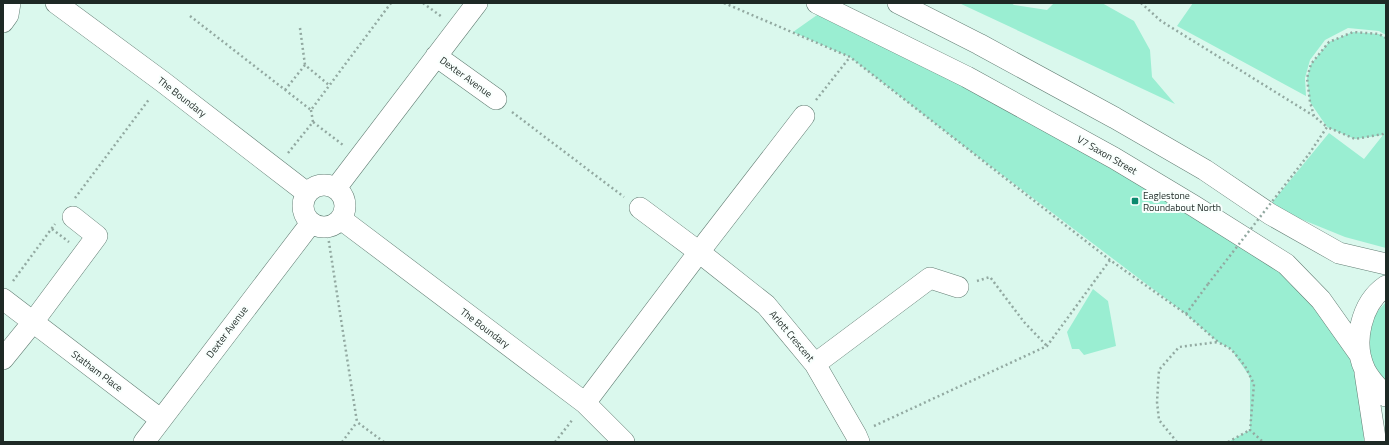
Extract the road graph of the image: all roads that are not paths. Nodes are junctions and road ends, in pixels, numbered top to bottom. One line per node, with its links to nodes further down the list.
1 (10, 3): 6 (street)
2 (56, 3): 11 (street, The Boundary)
3 (477, 3): 7 (street, Dexter Avenue)
4 (817, 3): 22 (street, V7 Saxon Street)
5 (898, 3): 16 (street)
6 (3, 22)
7 (436, 56): 8 (street, Dexter Avenue); 10 (street, Dexter Avenue)
8 (496, 99)
9 (804, 116): 15 (street)
10 (336, 188): 11 (street); 14 (street)
11 (307, 193): 14 (street)
12 (640, 208): 15 (street, Arlott Crescent)
13 (68, 213): 20 (street)
14 (326, 223): 25 (street, The Boundary); 26 (street, Dexter Avenue)
15 (699, 252): 23 (street, Arlott Crescent); 25 (street)
16 (1386, 264)
17 (1386, 286): 22 (street)
18 (958, 287): 23 (street)
19 (7, 290): 20 (street, Statham Place)
20 (33, 322): 21 (street); 26 (street, Statham Place)
21 (3, 359)
22 (1363, 362): 24 (street, V7 Saxon Street); 30 (street)
23 (814, 364): 27 (street, Arlott Crescent)
24 (1386, 396)
25 (585, 403): 29 (street, The Boundary)
26 (160, 419): 28 (street, Dexter Avenue)
27 (858, 438)
28 (144, 442)
29 (624, 442)
30 (1375, 442)

